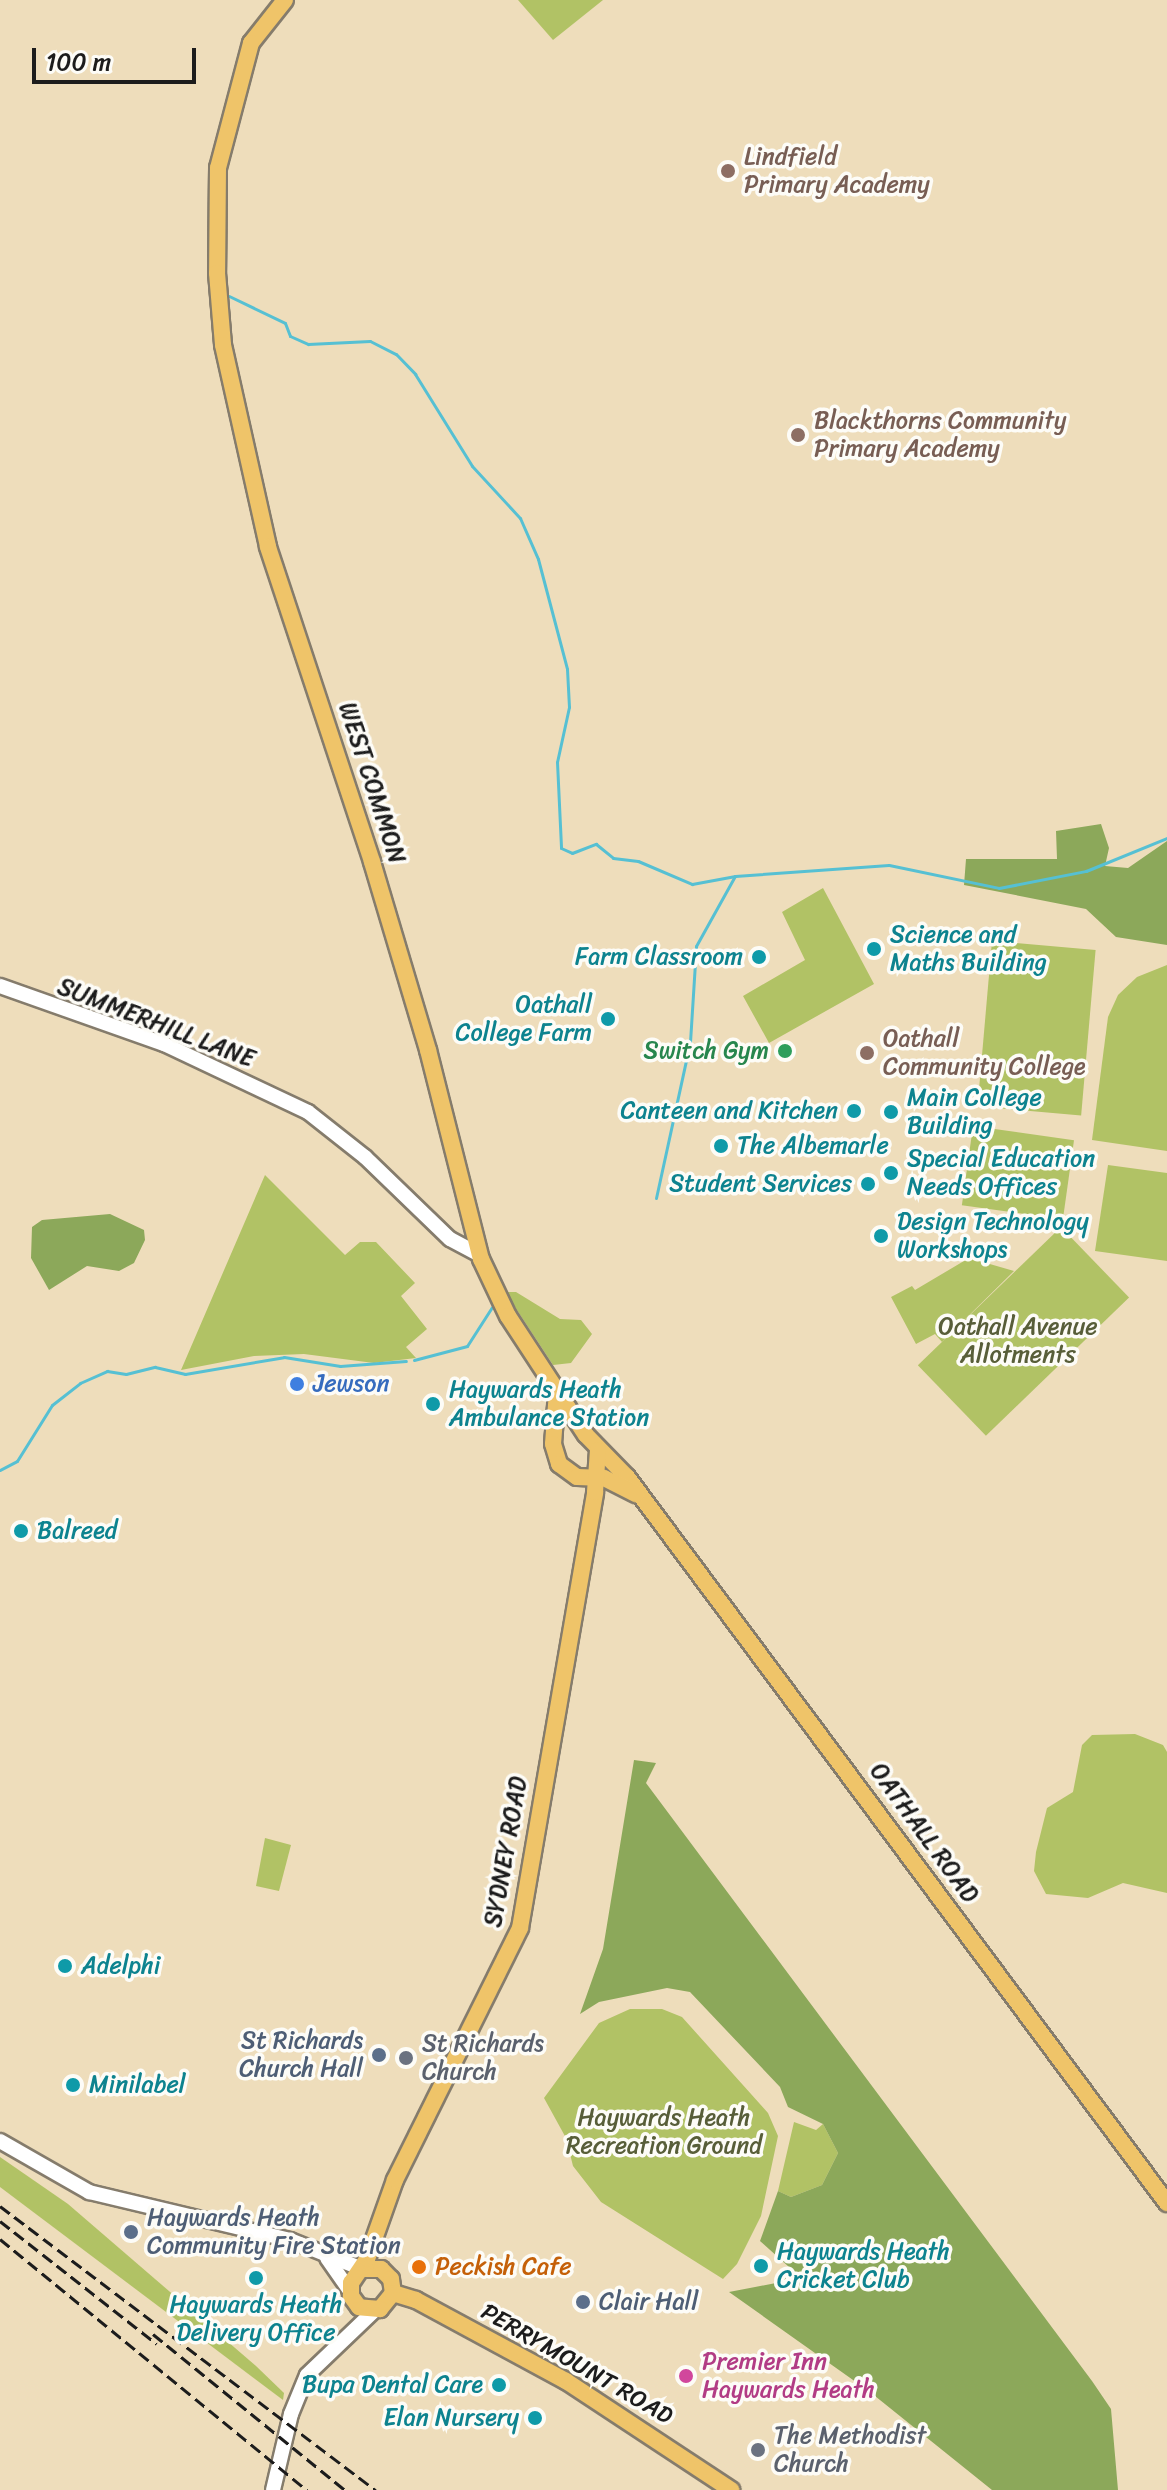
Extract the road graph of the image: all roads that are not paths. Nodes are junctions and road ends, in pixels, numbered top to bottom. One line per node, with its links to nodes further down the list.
1 (285, 0): 3 (main road, WEST COMMON)
2 (0, 986): 3 (street, SUMMERHILL LANE)
3 (480, 1255): 4 (main road, WEST COMMON)
4 (557, 1392): 5 (main road, WEST COMMON); 6 (main road)
5 (586, 1435): 6 (main road); 7 (main road, WEST COMMON)
6 (555, 1438): 7 (main road)
7 (591, 1469): 8 (main road); 8 (main road, OATHALL ROAD); 9 (main road, SYDNEY ROAD)
8 (632, 1492): 9 (main road); 11 (main road, OATHALL ROAD)
9 (591, 1506): 12 (main road, SYDNEY ROAD)
10 (0, 2141): 13 (street)
11 (1167, 2203)
12 (378, 2228): 14 (main road, SYDNEY ROAD); 15 (main road, SYDNEY ROAD)
13 (327, 2258): 14 (street); 17 (street)
14 (362, 2269): 15 (main road); 17 (main road)
15 (381, 2269): 16 (main road)
16 (393, 2293): 18 (main road); 21 (main road, PERRYMOUNT ROAD)
17 (352, 2296): 18 (main road); 19 (street)
18 (374, 2311): 19 (street)
19 (342, 2337): 20 (street)
20 (277, 2485)
21 (731, 2490)

